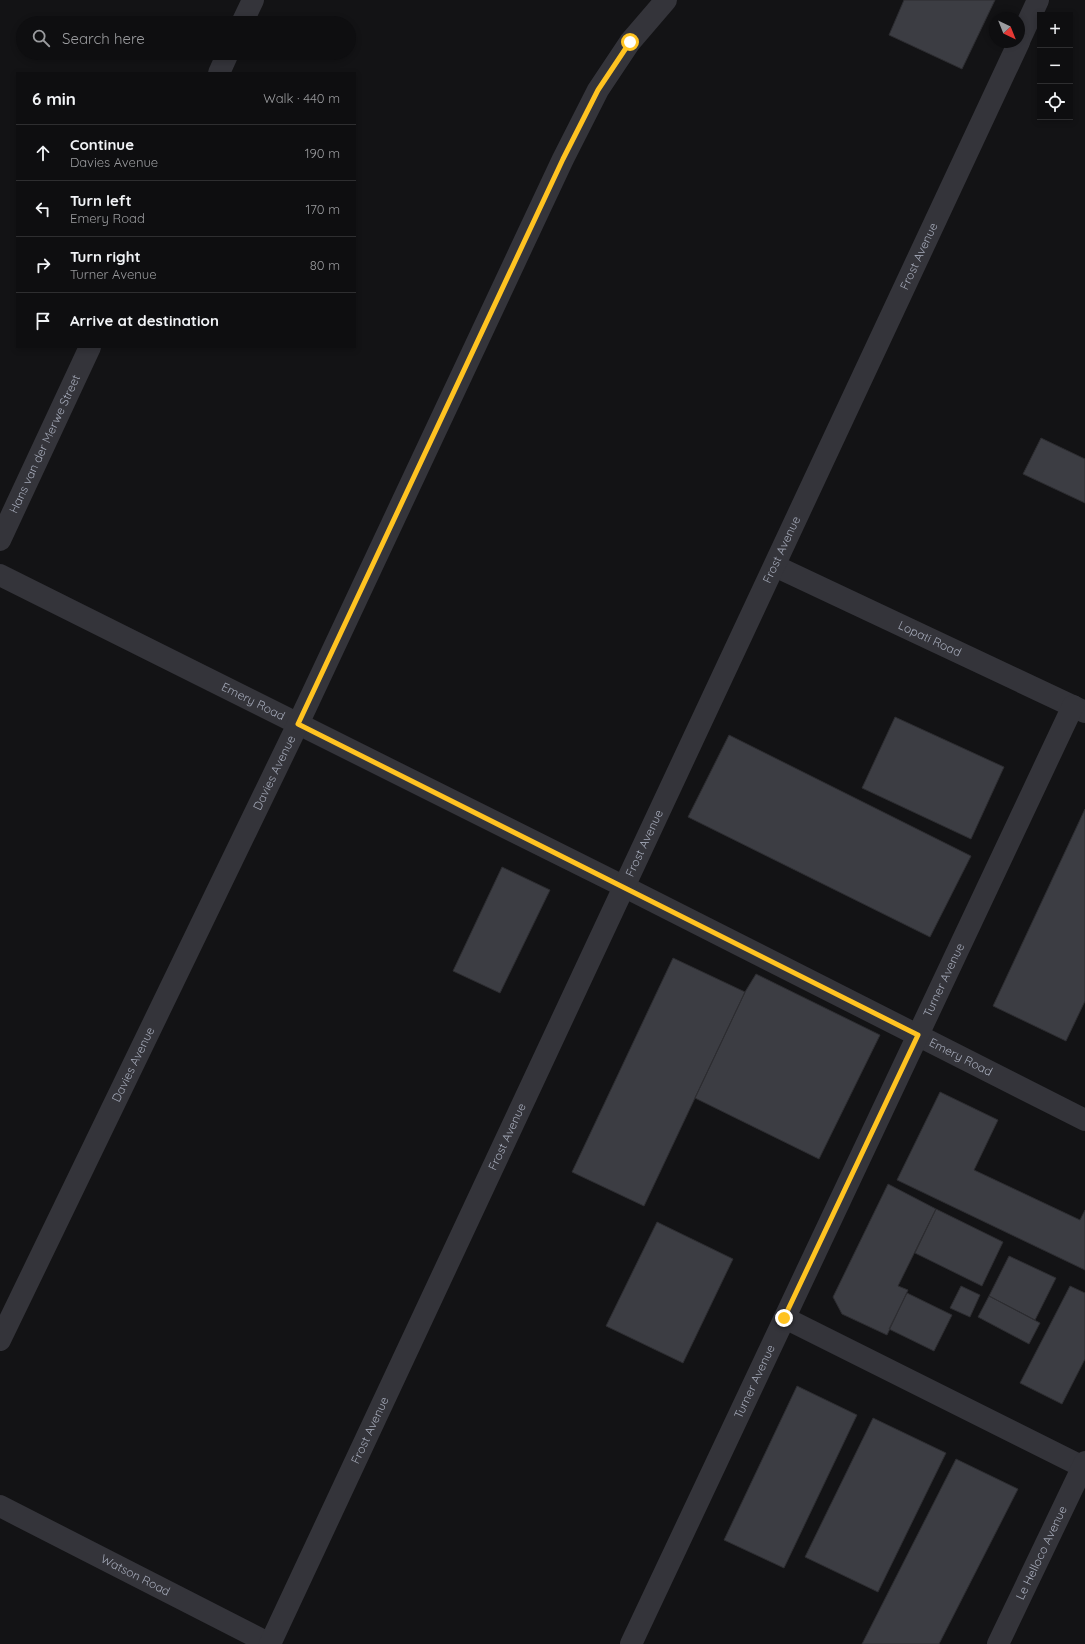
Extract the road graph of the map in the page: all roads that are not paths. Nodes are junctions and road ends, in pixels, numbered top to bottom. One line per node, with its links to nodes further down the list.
1 (253, 0): 4 (street)
2 (666, 0): 14 (street, Davies Avenue)
3 (1038, 0): 5 (street, Frost Avenue)
4 (245, 16)
5 (1025, 29)
6 (1016, 48): 11 (street, Frost Avenue)
7 (225, 60): 8 (street)
8 (219, 72)
9 (90, 348): 10 (street, Hans van der Merwe Street)
10 (0, 540)
11 (775, 566): 13 (street, Lopati Road); 15 (street, Frost Avenue)
12 (0, 575): 14 (street, Emery Road)
13 (1079, 709): 16 (street, Turner Avenue)
14 (298, 724): 15 (street, Emery Road); 19 (street, Davies Avenue)
15 (625, 888): 16 (street, Emery Road); 22 (street, Frost Avenue)
16 (918, 1035): 17 (street, Emery Road); 18 (street, Turner Avenue)
17 (1085, 1120)
18 (784, 1318): 20 (street); 23 (street, Turner Avenue)
19 (0, 1340)
20 (1084, 1465): 24 (street, Le Helloco Avenue)
21 (0, 1506): 22 (street, Watson Road)
22 (270, 1644)
23 (631, 1644)
24 (998, 1644)

